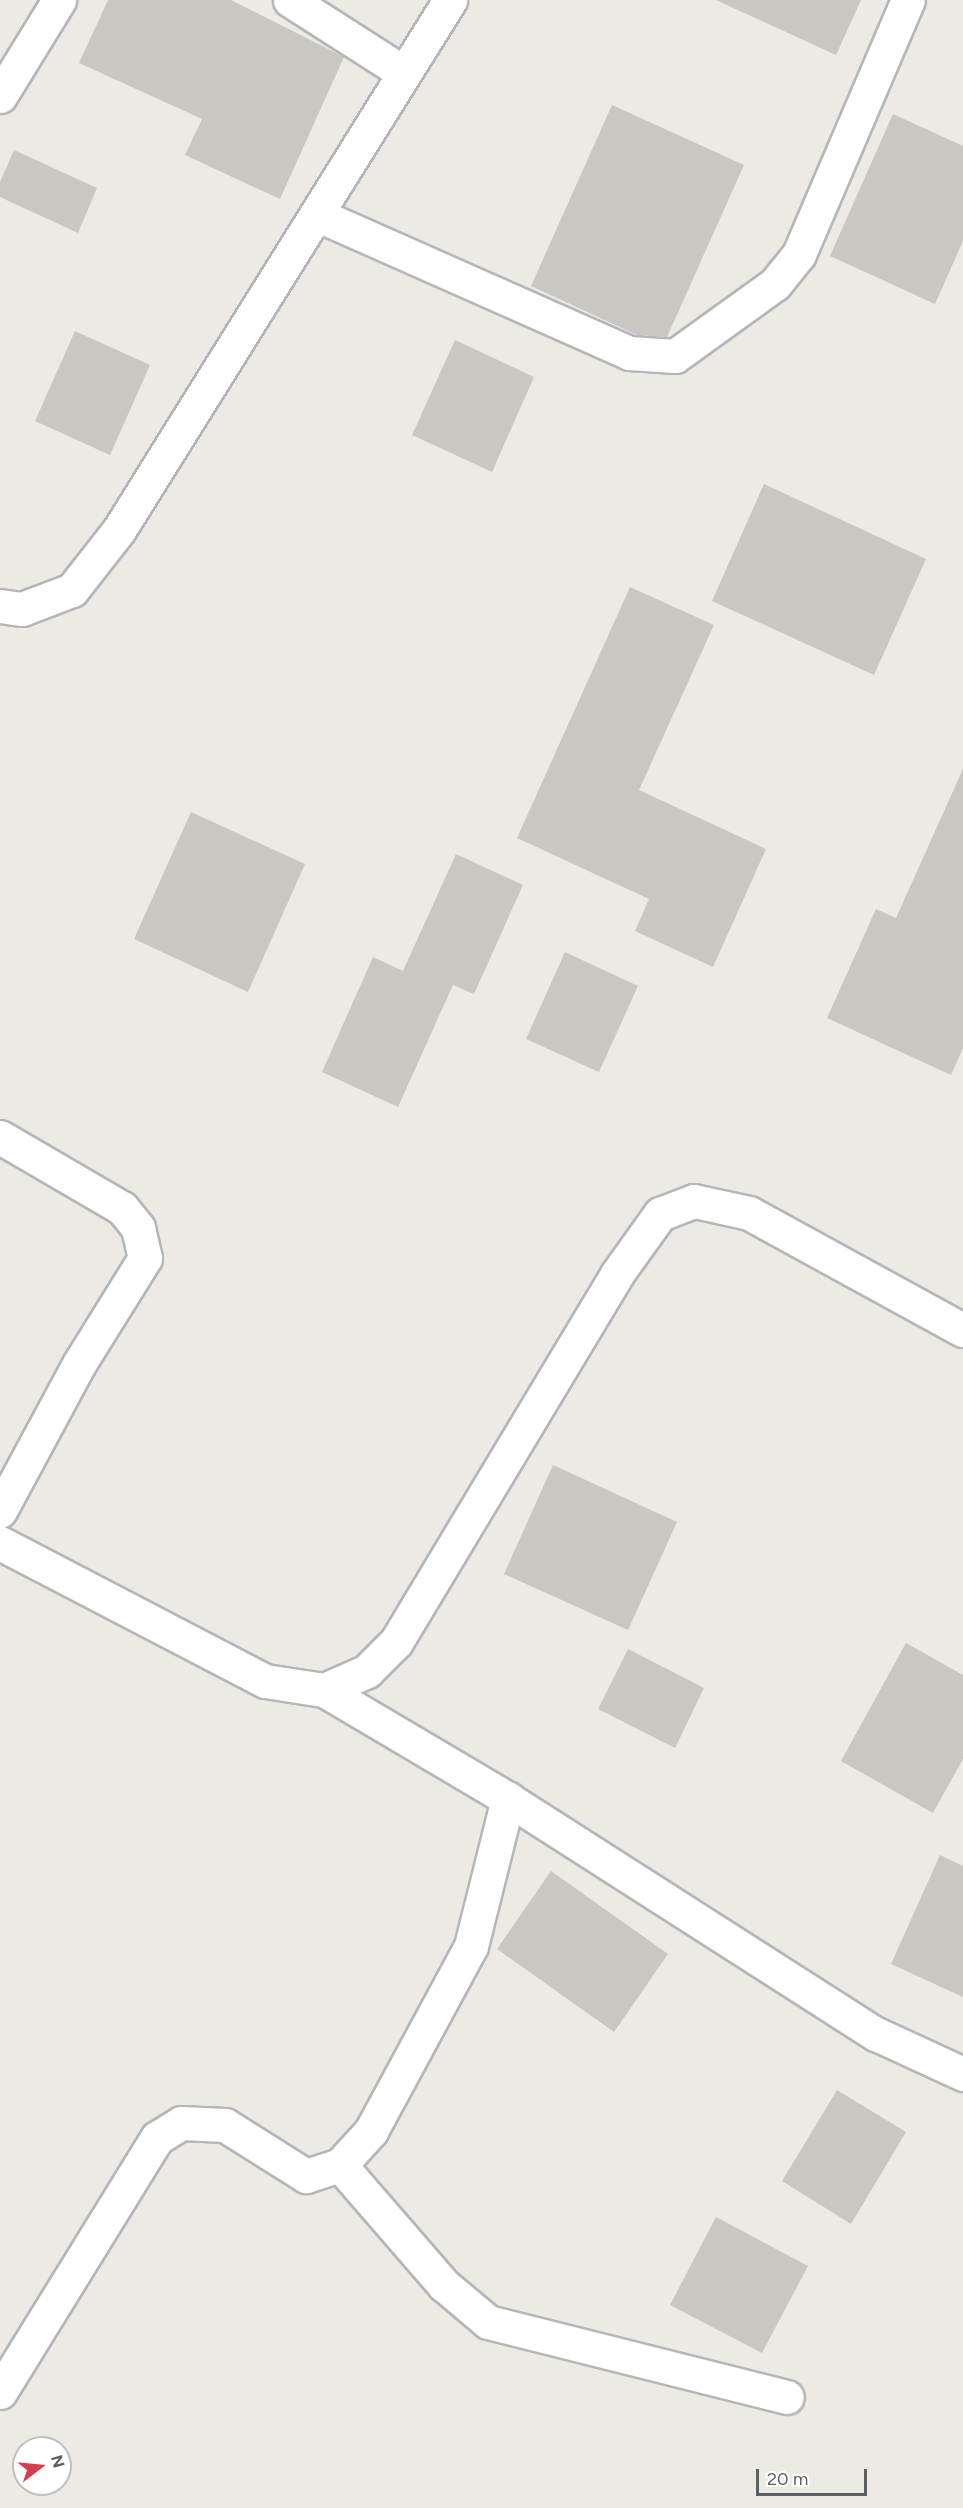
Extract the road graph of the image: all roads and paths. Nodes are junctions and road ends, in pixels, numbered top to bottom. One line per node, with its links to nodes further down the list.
1 (59, 0): 6 (street)
2 (290, 0): 5 (street)
3 (450, 0): 5 (street)
4 (908, 0): 7 (street)
5 (404, 74): 7 (street)
6 (0, 96)
7 (318, 215): 8 (street)
8 (0, 606)
9 (0, 1137): 11 (street)
10 (963, 1330): 13 (street)
11 (0, 1511)
12 (0, 1543): 13 (street)
13 (324, 1690): 14 (street)
14 (508, 1799): 15 (street); 16 (street)
15 (963, 2074)
16 (340, 2165): 17 (street); 18 (street)
17 (0, 2392)
18 (787, 2397)

